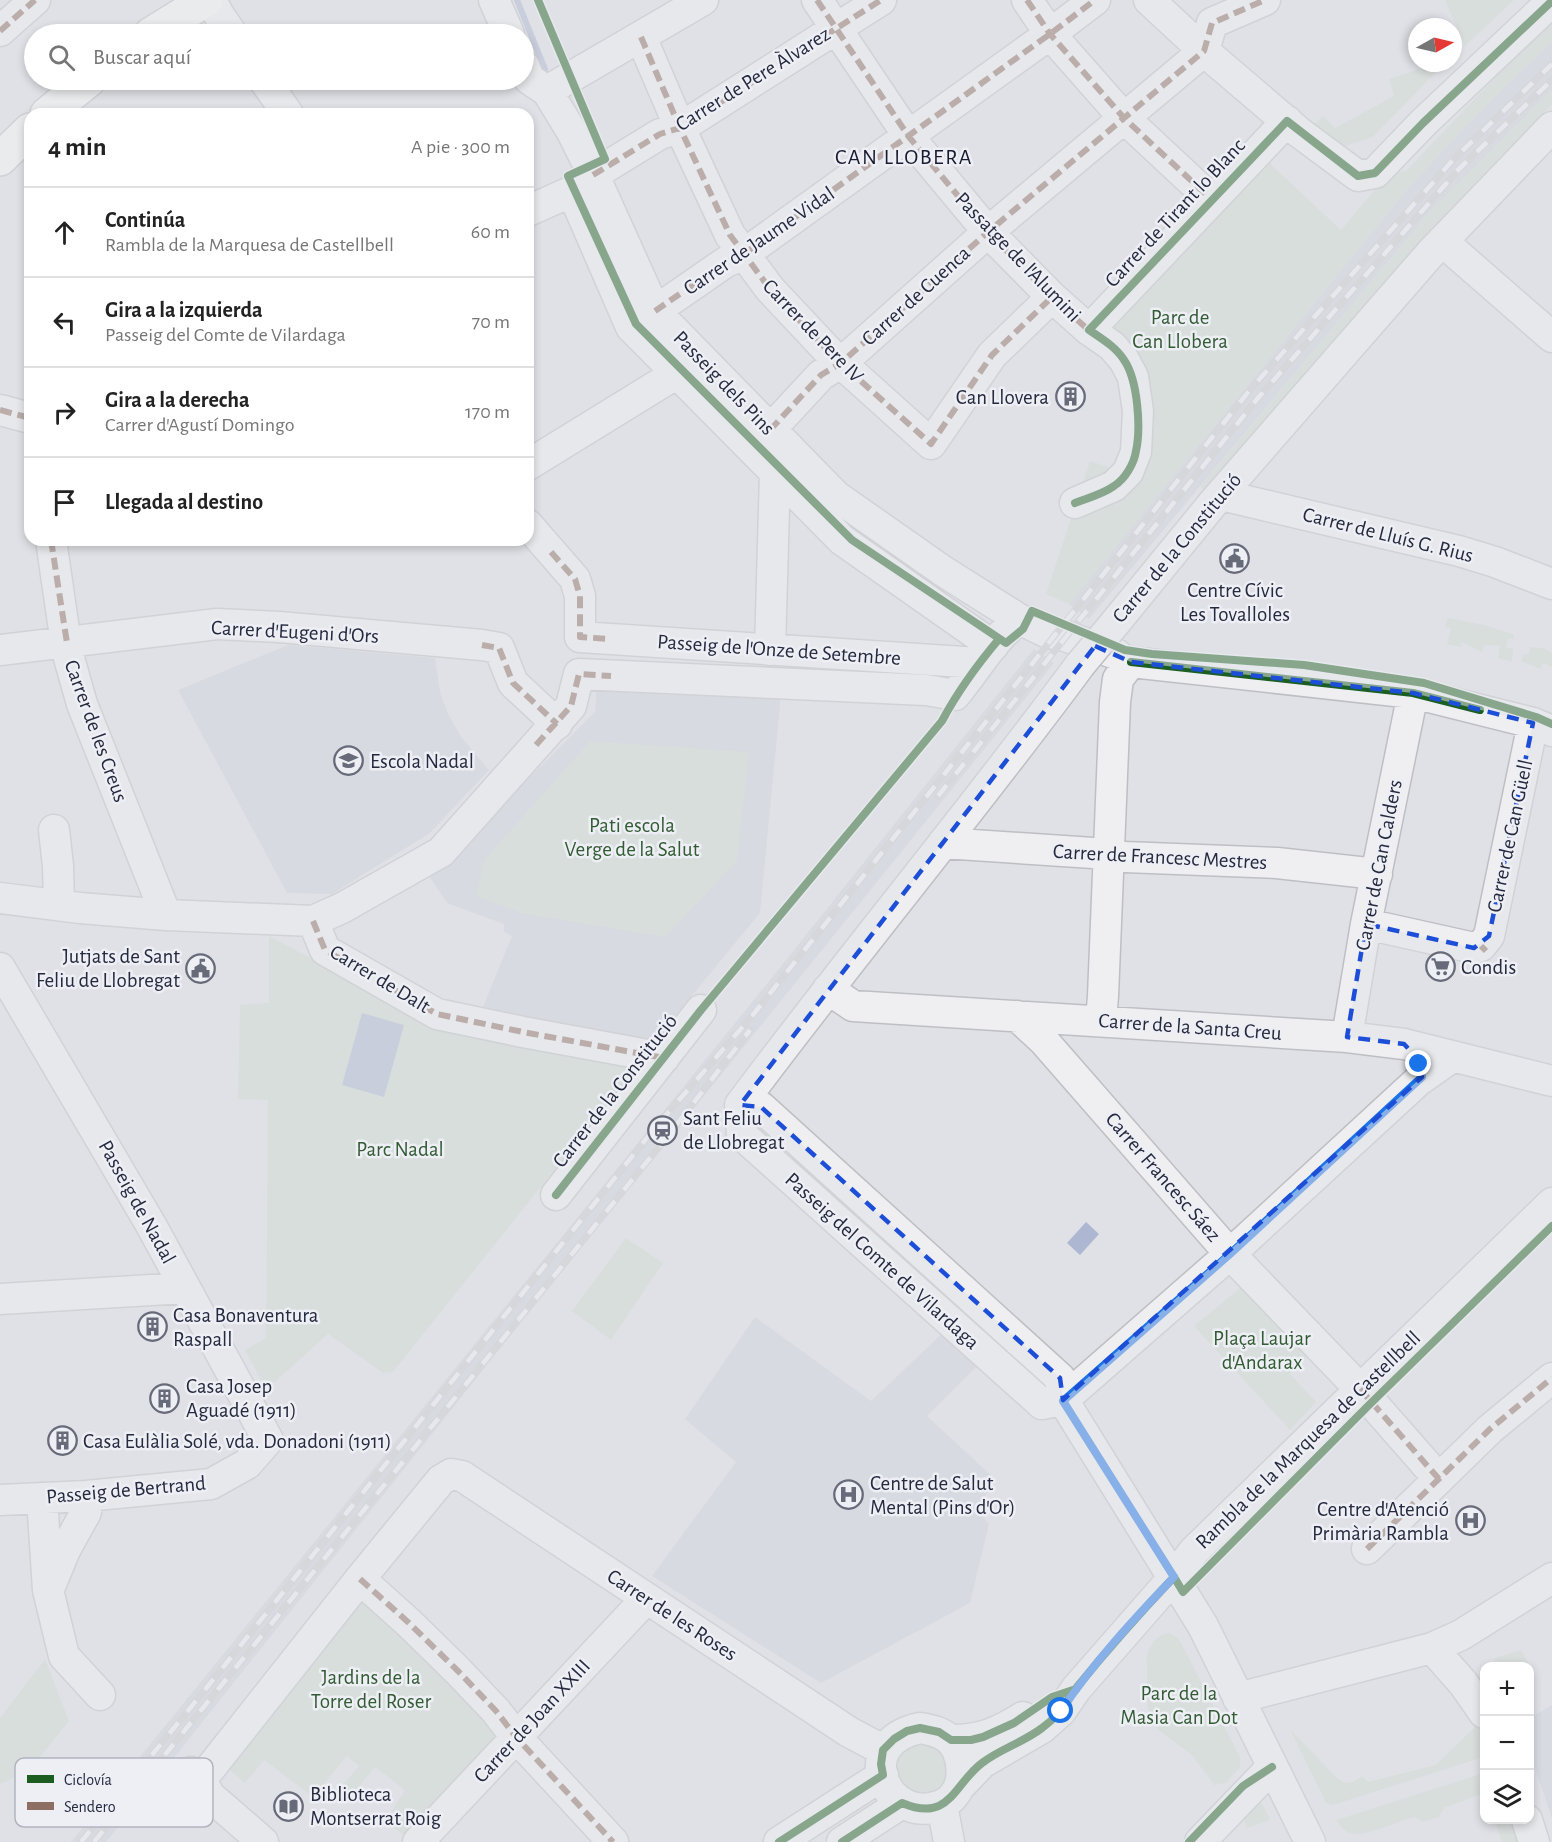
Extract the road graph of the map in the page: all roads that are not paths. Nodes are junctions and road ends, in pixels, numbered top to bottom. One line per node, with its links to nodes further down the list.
1 (34, 0): 17 (street)
2 (206, 0): 13 (main road)
3 (211, 0): 14 (street)
4 (494, 0): 15 (street)
5 (703, 0): 19 (street)
6 (817, 0): 16 (street, Passatge de l'Alumini)
7 (881, 0): 16 (street, Carrer de Pere Àlvarez)
8 (1027, 0): 18 (street)
9 (1095, 0): 18 (street, Carrer de Jaume Vidal)
10 (1149, 0): 20 (street)
11 (1265, 0): 20 (street)
12 (1552, 1): 28 (street)
13 (167, 24)
14 (225, 24)
15 (505, 24)
16 (835, 28): 30 (street, Carrer de Pere Àlvarez); 32 (street, Passatge de l'Alumini)
17 (0, 31)
18 (1050, 34): 27 (street); 32 (street, Carrer de Jaume Vidal)
19 (641, 37): 24 (street); 30 (street, Carrer de Pere IV)
20 (1204, 51): 27 (street, Carrer de Cuenca); 28 (street)
21 (534, 82): 24 (street, Passeig dels Pins)
22 (78, 90): 25 (main road)
23 (271, 90): 26 (street)
24 (547, 91): 34 (street, Passeig dels Pins)
25 (58, 108)
26 (284, 108)
27 (1124, 118): 35 (street); 37 (street, Carrer de Cuenca)
28 (1287, 121): 35 (street, Carrer de Tirant lo Blanc)
29 (1552, 127): 38 (street, Carrer de la Constitució)
30 (680, 128): 34 (street, Carrer de Pere Àlvarez); 39 (street, Carrer de Pere IV)
31 (24, 136): 33 (main road)
32 (909, 137): 37 (street, Passatge de l'Alumini); 39 (street, Carrer de Jaume Vidal)
33 (0, 159)
34 (587, 182): 36 (street, Carrer de Pere Àlvarez); 41 (street, Passeig dels Pins); 45 (street, Passeig dels Pins)
35 (1212, 200): 42 (street, Carrer de Tirant lo Blanc)
36 (534, 208)
37 (988, 232): 40 (street, Passatge de l'Alumini); 44 (street, Carrer de Cuenca)
38 (1442, 241): 43 (street); 51 (street, Carrer de la Constitució)
39 (744, 254): 41 (street, Carrer de Jaume Vidal); 44 (street, Carrer de Pere IV)
40 (1052, 297): 42 (street, Passatge de l'Alumini); 44 (street, Carrer de Pere IV)
41 (655, 311): 45 (street, Passeig dels Pins)
42 (1089, 330): 52 (street, Passatge de l'Alumini)
43 (1552, 337)
44 (841, 363): 48 (street, Carrer de Cuenca)
45 (688, 367): 48 (street, Passeig dels Pins); 49 (street); 50 (street, Passeig dels Pins)
46 (0, 410): 47 (street)
47 (24, 416)
48 (770, 430): 56 (street, Passeig dels Pins)
49 (534, 461)
50 (775, 473): 59 (street); 60 (street, Passeig dels Pins)
51 (1221, 495): 55 (street, Carrer de Lluís G. Rius); 66 (street, Carrer de la Constitució, bridge)
52 (1076, 503)
53 (534, 532): 59 (street, Passeig de l'Onze de Setembre)
54 (52, 546): 57 (street, Carrer de les Creus)
55 (1552, 584)
56 (1020, 620): 60 (street); 61 (street, Passeig dels Pins)
57 (67, 643): 58 (street, Carrer d'Eugeni d'Ors); 63 (street, Carrer d'Eugeni d'Ors); 71 (street, Carrer de les Creus)
58 (0, 650)
59 (770, 650): 60 (street, Passeig de l'Onze de Setembre)
60 (986, 654): 63 (street, Passeig de l'Onze de Setembre)
61 (1131, 662): 62 (street, Passeig dels Pins); 67 (street)
62 (1413, 693): 64 (street, Passeig dels Pins); 68 (street, Carrer de Can Calders)
63 (556, 723): 72 (street)
64 (1542, 727): 73 (street, Carrer de Can Güell)
65 (54, 830): 70 (street)
66 (943, 843): 67 (street, Carrer de Francesc Mestres); 75 (street, Carrer de la Constitució)
67 (1108, 854): 68 (street, Carrer de Francesc Mestres); 78 (street)
68 (1377, 874): 73 (street, Carrer de Can Calders)
69 (0, 898): 70 (street, Carrer de Dalt)
70 (59, 905): 71 (street, Carrer de Dalt)
71 (166, 915): 72 (street, Carrer de Dalt)
72 (313, 921): 82 (street, Carrer de Dalt)
73 (1366, 924): 79 (street, Carrer de Can Calders)
74 (0, 968): 89 (street, Passeig de Nadal)
75 (828, 989): 77 (street, Carrer de la Santa Creu); 85 (street, Carrer de la Constitució)
76 (701, 1010): 82 (street, Carrer de la Constitució)
77 (1017, 1016): 78 (street, Carrer de la Santa Creu); 88 (street, Carrer Francesc Sáez)
78 (1101, 1021): 79 (street, Carrer de la Santa Creu)
79 (1347, 1037): 80 (street, Carrer de la Santa Creu)
80 (1404, 1044): 81 (street, Carrer de la Santa Creu); 83 (street)
81 (1452, 1057): 83 (street); 84 (street, Carrer de la Santa Creu)
82 (664, 1058): 86 (street, Carrer de la Constitució)
83 (1422, 1077): 88 (street)
84 (1552, 1081)
85 (740, 1105): 93 (street, Passeig del Comte de Vilardaga)
86 (556, 1195)
87 (1552, 1203): 92 (street, Rambla de la Marquesa de Castellbell)
88 (1230, 1254): 92 (street, Carrer Francesc Sáez); 93 (street)
89 (185, 1288): 90 (street); 94 (street, Passeig de Nadal)
90 (0, 1299)
91 (1552, 1378): 95 (street)
92 (1360, 1389): 95 (street, Carrer Francesc Sáez); 100 (street, Rambla de la Marquesa de Castellbell)
93 (1063, 1401): 100 (street)
94 (268, 1440): 96 (street, Passeig de Bertrand)
95 (1439, 1479): 99 (street)
96 (86, 1496): 97 (street, Passeig de Bertrand); 103 (street)
97 (42, 1498): 98 (street, Passeig de Bertrand); 103 (street)
98 (0, 1500)
99 (1367, 1549)
100 (1174, 1577): 106 (street, Rambla de la Marquesa de Castellbell); 108 (street)
101 (1552, 1578): 105 (street)
102 (360, 1579): 104 (street, Carrer de les Roses); 110 (street); 112 (street)
103 (48, 1590): 107 (street)
104 (646, 1599): 110 (street, Carrer de Joan XXIII); 113 (street, Carrer de les Roses)
105 (1432, 1648): 108 (street); 109 (street)
106 (1076, 1689): 111 (street, Rambla de la Marquesa de Castellbell); 115 (street, Rambla de la Marquesa de Castellbell)
107 (100, 1695)
108 (1238, 1698): 114 (street)
109 (1480, 1706)
110 (516, 1737): 120 (street, Carrer de Joan XXIII); 121 (street)
111 (951, 1740): 113 (street); 115 (street)
112 (211, 1758)
113 (883, 1763): 117 (street); 122 (street)
114 (1272, 1767): 125 (street); 126 (street)
115 (951, 1795): 117 (street); 124 (street)
116 (213, 1799): 119 (street)
117 (902, 1803): 123 (street)
118 (1528, 1824): 127 (street)
119 (263, 1842)
120 (418, 1842)
121 (613, 1842)
122 (779, 1842)
123 (842, 1842)
124 (949, 1842)
125 (1200, 1842)
126 (1310, 1842)
127 (1534, 1842)

